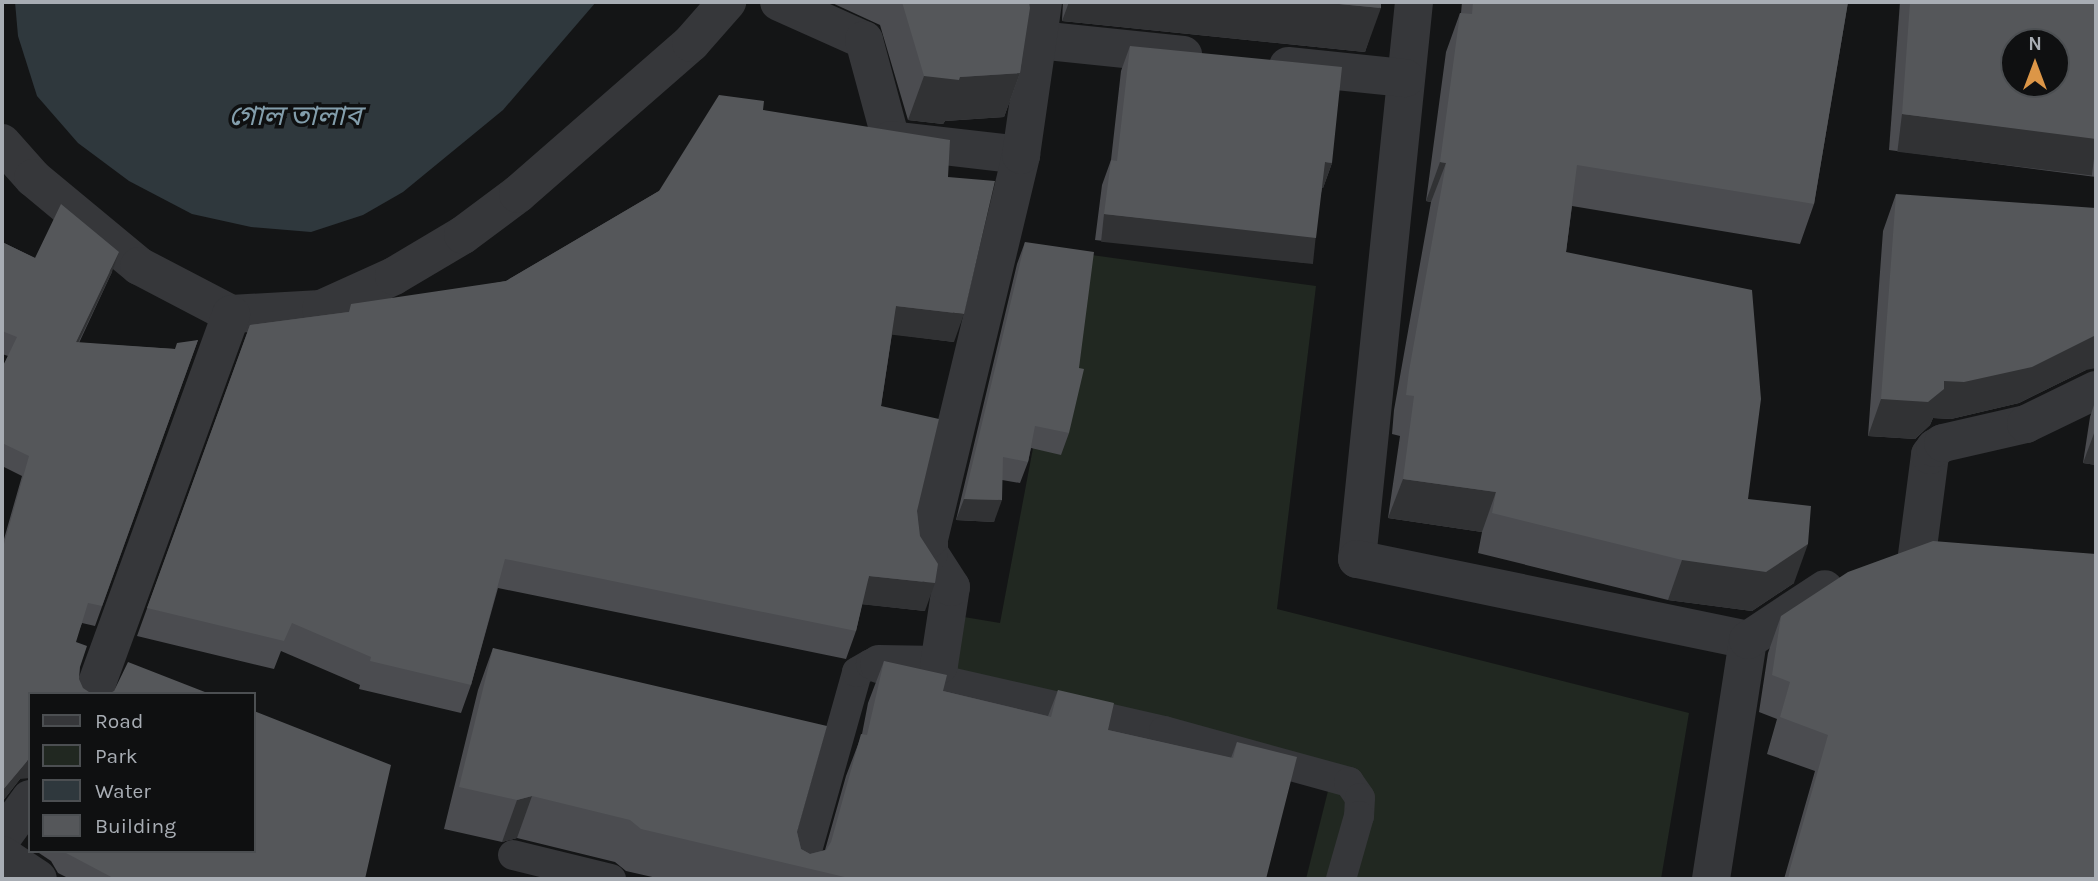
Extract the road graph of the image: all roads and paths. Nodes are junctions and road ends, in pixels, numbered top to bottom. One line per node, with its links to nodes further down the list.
1 (727, 2): 11 (street)
2 (779, 2): 10 (street)
3 (1043, 2): 5 (street)
4 (1414, 2): 8 (street)
5 (1038, 40): 6 (street); 10 (street)
6 (1215, 58)
7 (1256, 63): 8 (street)
8 (1405, 78): 13 (street)
9 (2, 143): 11 (street)
10 (1021, 155): 14 (street)
11 (231, 314): 15 (street)
12 (2096, 390): 13 (street)
13 (1748, 640): 24 (street)
14 (879, 664): 22 (lane); 23 (lane)
15 (94, 692)
16 (28, 802): 17 (street)
17 (2, 838)
18 (2, 855): 20 (street)
19 (513, 855): 21 (lane)
20 (38, 879)
21 (611, 879)
22 (799, 879)
23 (1341, 879)
24 (1711, 879)

